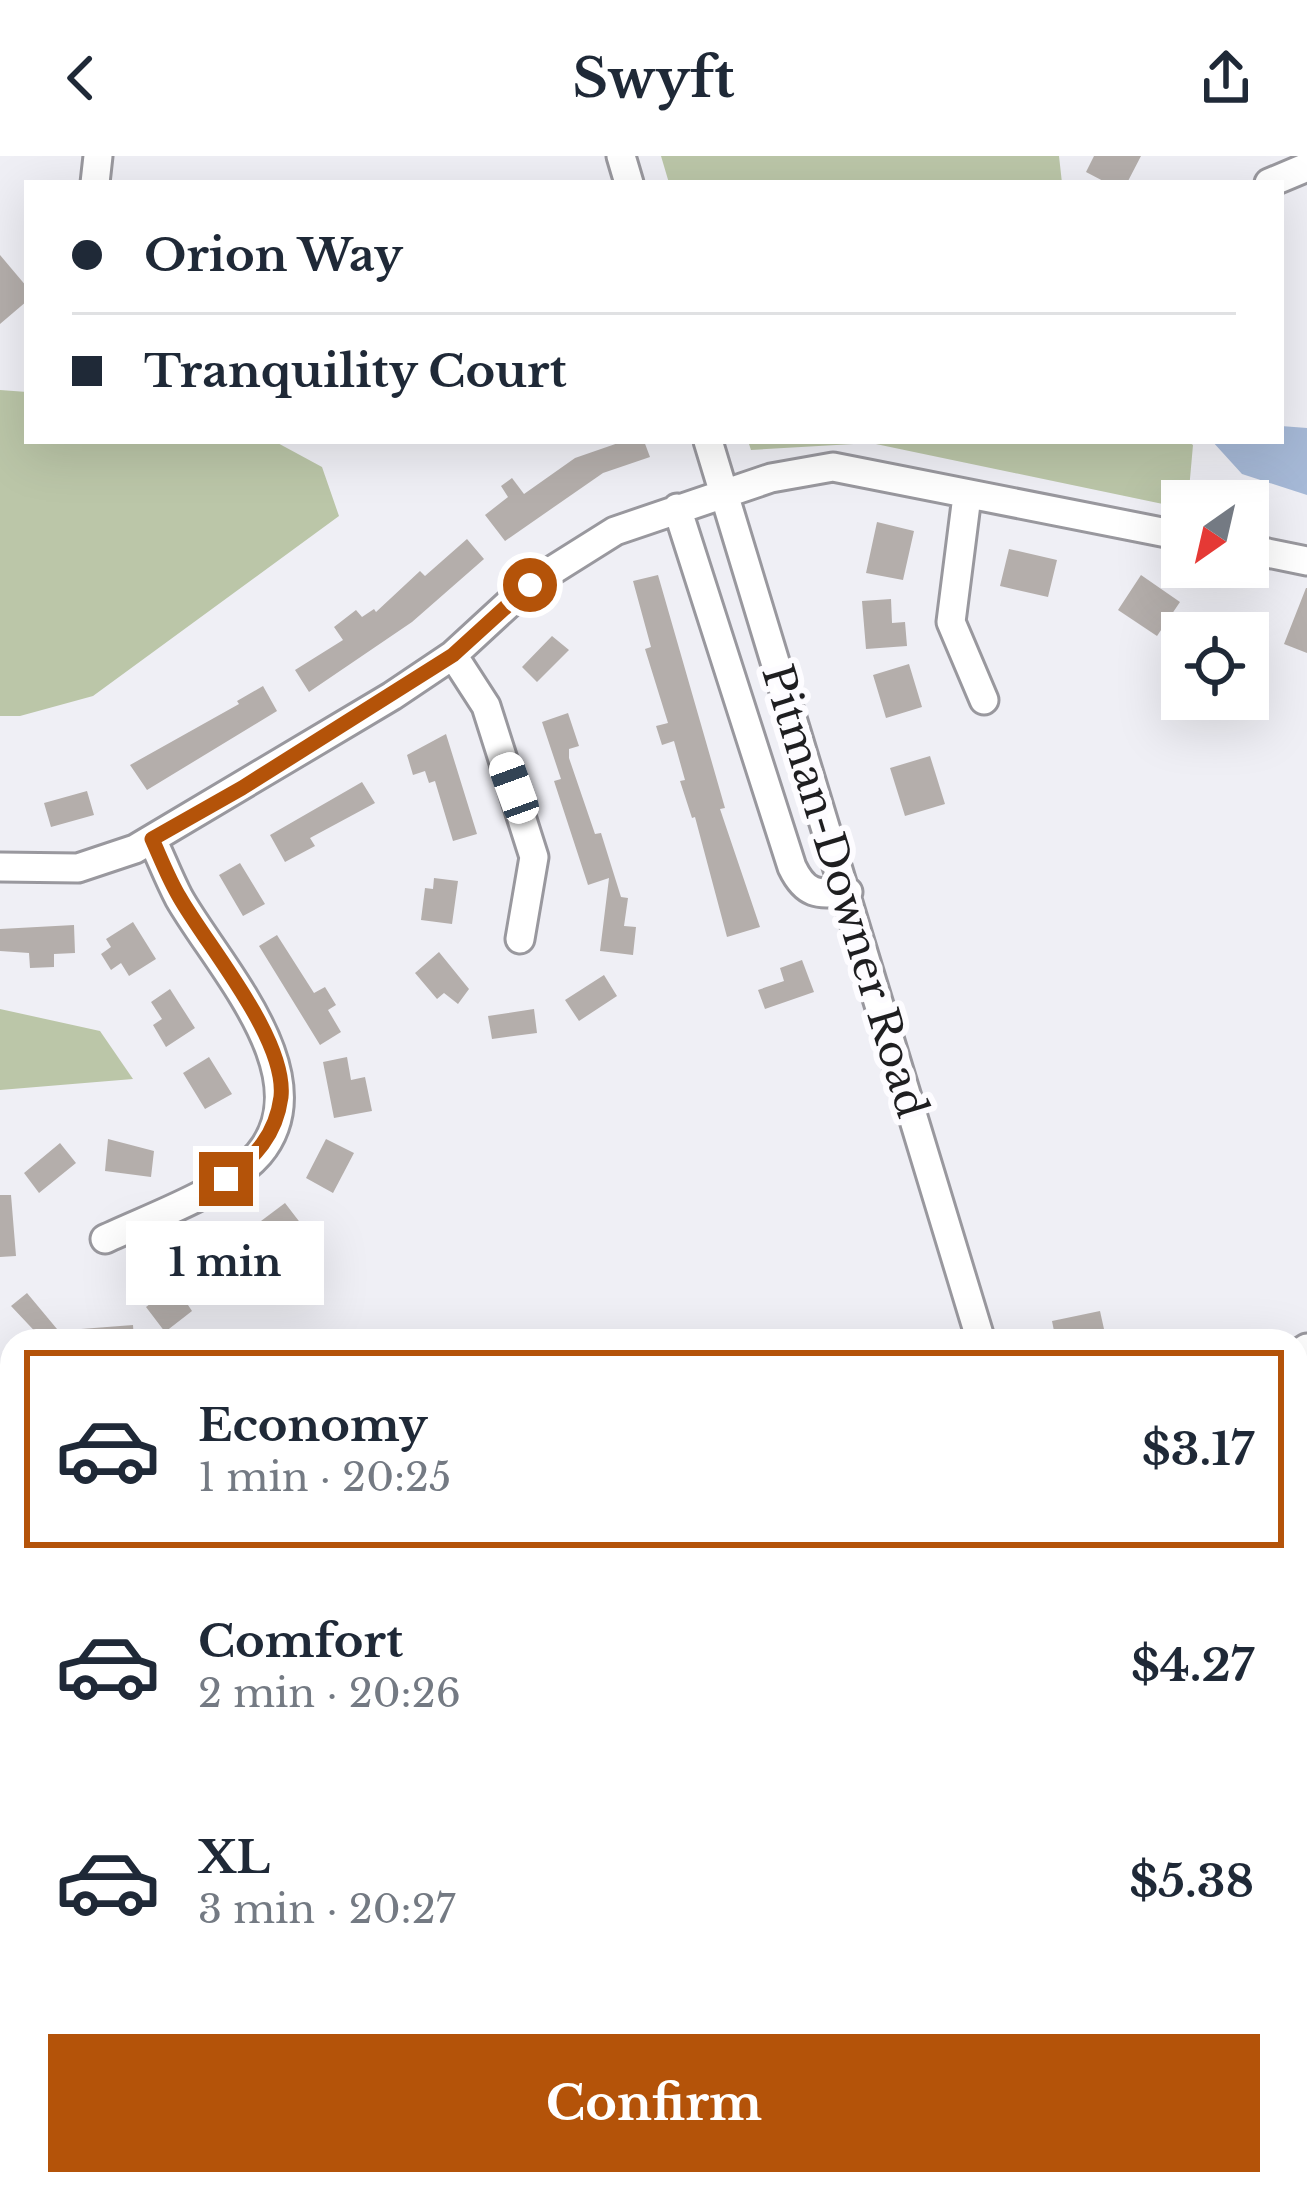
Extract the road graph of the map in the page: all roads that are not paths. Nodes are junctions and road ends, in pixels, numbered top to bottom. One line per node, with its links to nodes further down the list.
1 (1307, 167): 2 (street)
2 (1276, 180)
3 (709, 444): 4 (street, Pitman-Downer Road)
4 (723, 493): 5 (street); 6 (street); 14 (street, Pitman-Downer Road)
5 (967, 496): 7 (street); 11 (street)
6 (677, 508): 10 (street); 14 (street)
7 (1161, 532)
8 (1269, 553): 9 (street)
9 (1307, 561)
10 (453, 655): 12 (street); 15 (street)
11 (984, 700)
12 (152, 839): 13 (street); 16 (street)
13 (0, 867)
14 (848, 892): 17 (street, Pitman-Downer Road)
15 (520, 939)
16 (105, 1239)
17 (977, 1329)

